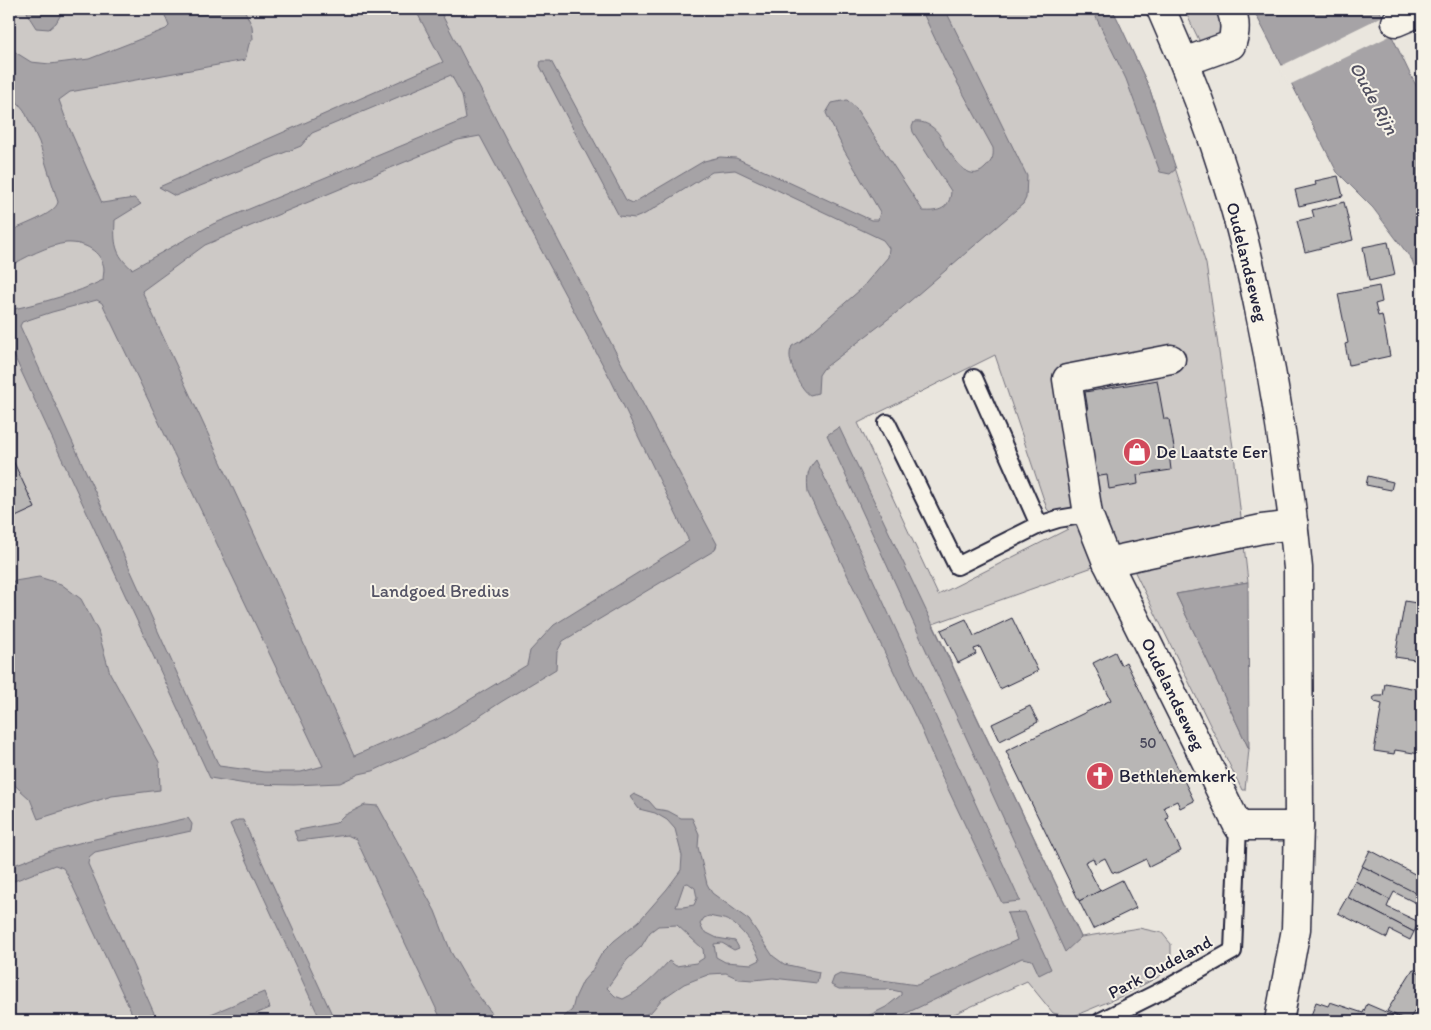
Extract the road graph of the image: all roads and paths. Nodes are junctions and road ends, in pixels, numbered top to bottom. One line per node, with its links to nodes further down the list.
1 (1161, 9): 5 (main road, Oudelandseweg)
2 (1231, 9): 5 (main road)
3 (1422, 11): 4 (main road)
4 (1396, 22)
5 (1184, 62): 10 (main road, Oudelandseweg)
6 (1171, 360): 9 (main road, Oudelandseweg)
7 (974, 378): 11 (lane)
8 (887, 423): 11 (lane)
9 (1088, 514): 11 (lane); 12 (main road, Oudelandseweg)
10 (1294, 525): 12 (main road); 14 (main road, Oudelandseweg)
11 (1039, 526)
12 (1108, 562): 13 (main road, Oudelandseweg)
13 (1238, 826): 14 (main road); 15 (lane, Park Oudeland)
14 (1299, 826): 16 (main road, Oudelandseweg)
15 (1101, 1021)
16 (1279, 1021)

